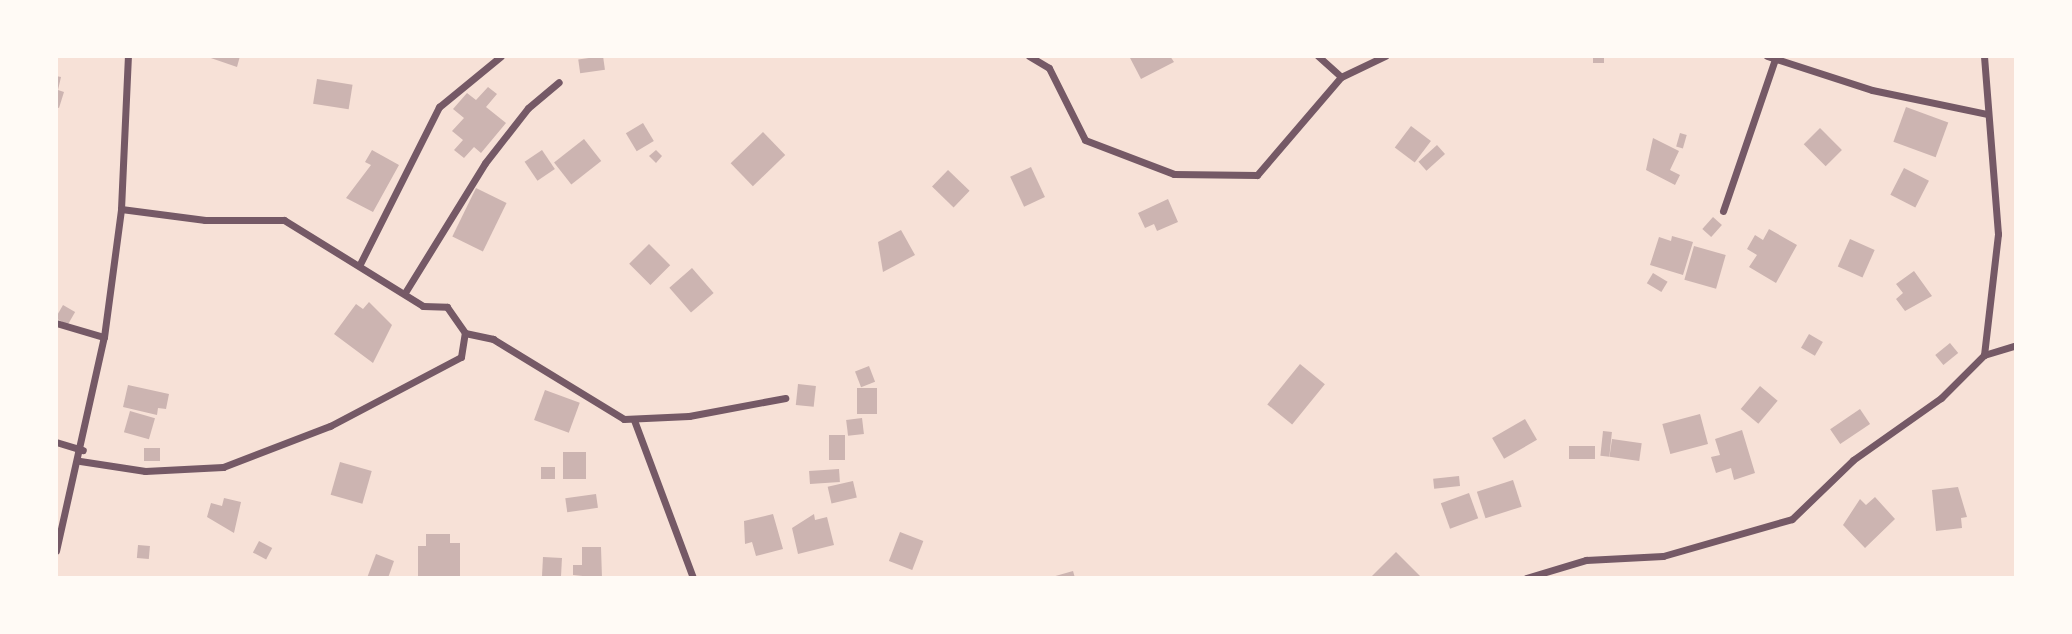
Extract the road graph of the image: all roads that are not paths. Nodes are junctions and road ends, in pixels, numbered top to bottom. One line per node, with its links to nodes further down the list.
1 (128, 56): 11 (street)
2 (501, 56): 13 (street)
3 (1029, 56): 8 (street)
4 (1318, 56): 8 (street)
5 (1385, 56): 8 (street)
6 (1983, 56): 10 (street)
7 (1771, 58): 10 (street); 12 (street)
8 (1342, 76)
9 (559, 82): 14 (street)
10 (1987, 114): 19 (street)
11 (121, 209): 13 (street); 17 (street)
12 (1723, 211)
13 (360, 264): 14 (street)
14 (406, 291): 16 (street)
15 (56, 323): 17 (street)
16 (465, 333): 21 (street); 24 (street)
17 (104, 337): 23 (street)
18 (2016, 345): 19 (street)
19 (1984, 355): 27 (street)
20 (785, 398): 21 (street)
21 (634, 420): 26 (street)
22 (56, 442): 23 (street)
23 (83, 450): 24 (street)
24 (80, 461): 25 (street)
25 (56, 551)
26 (693, 578)
27 (1526, 578)

